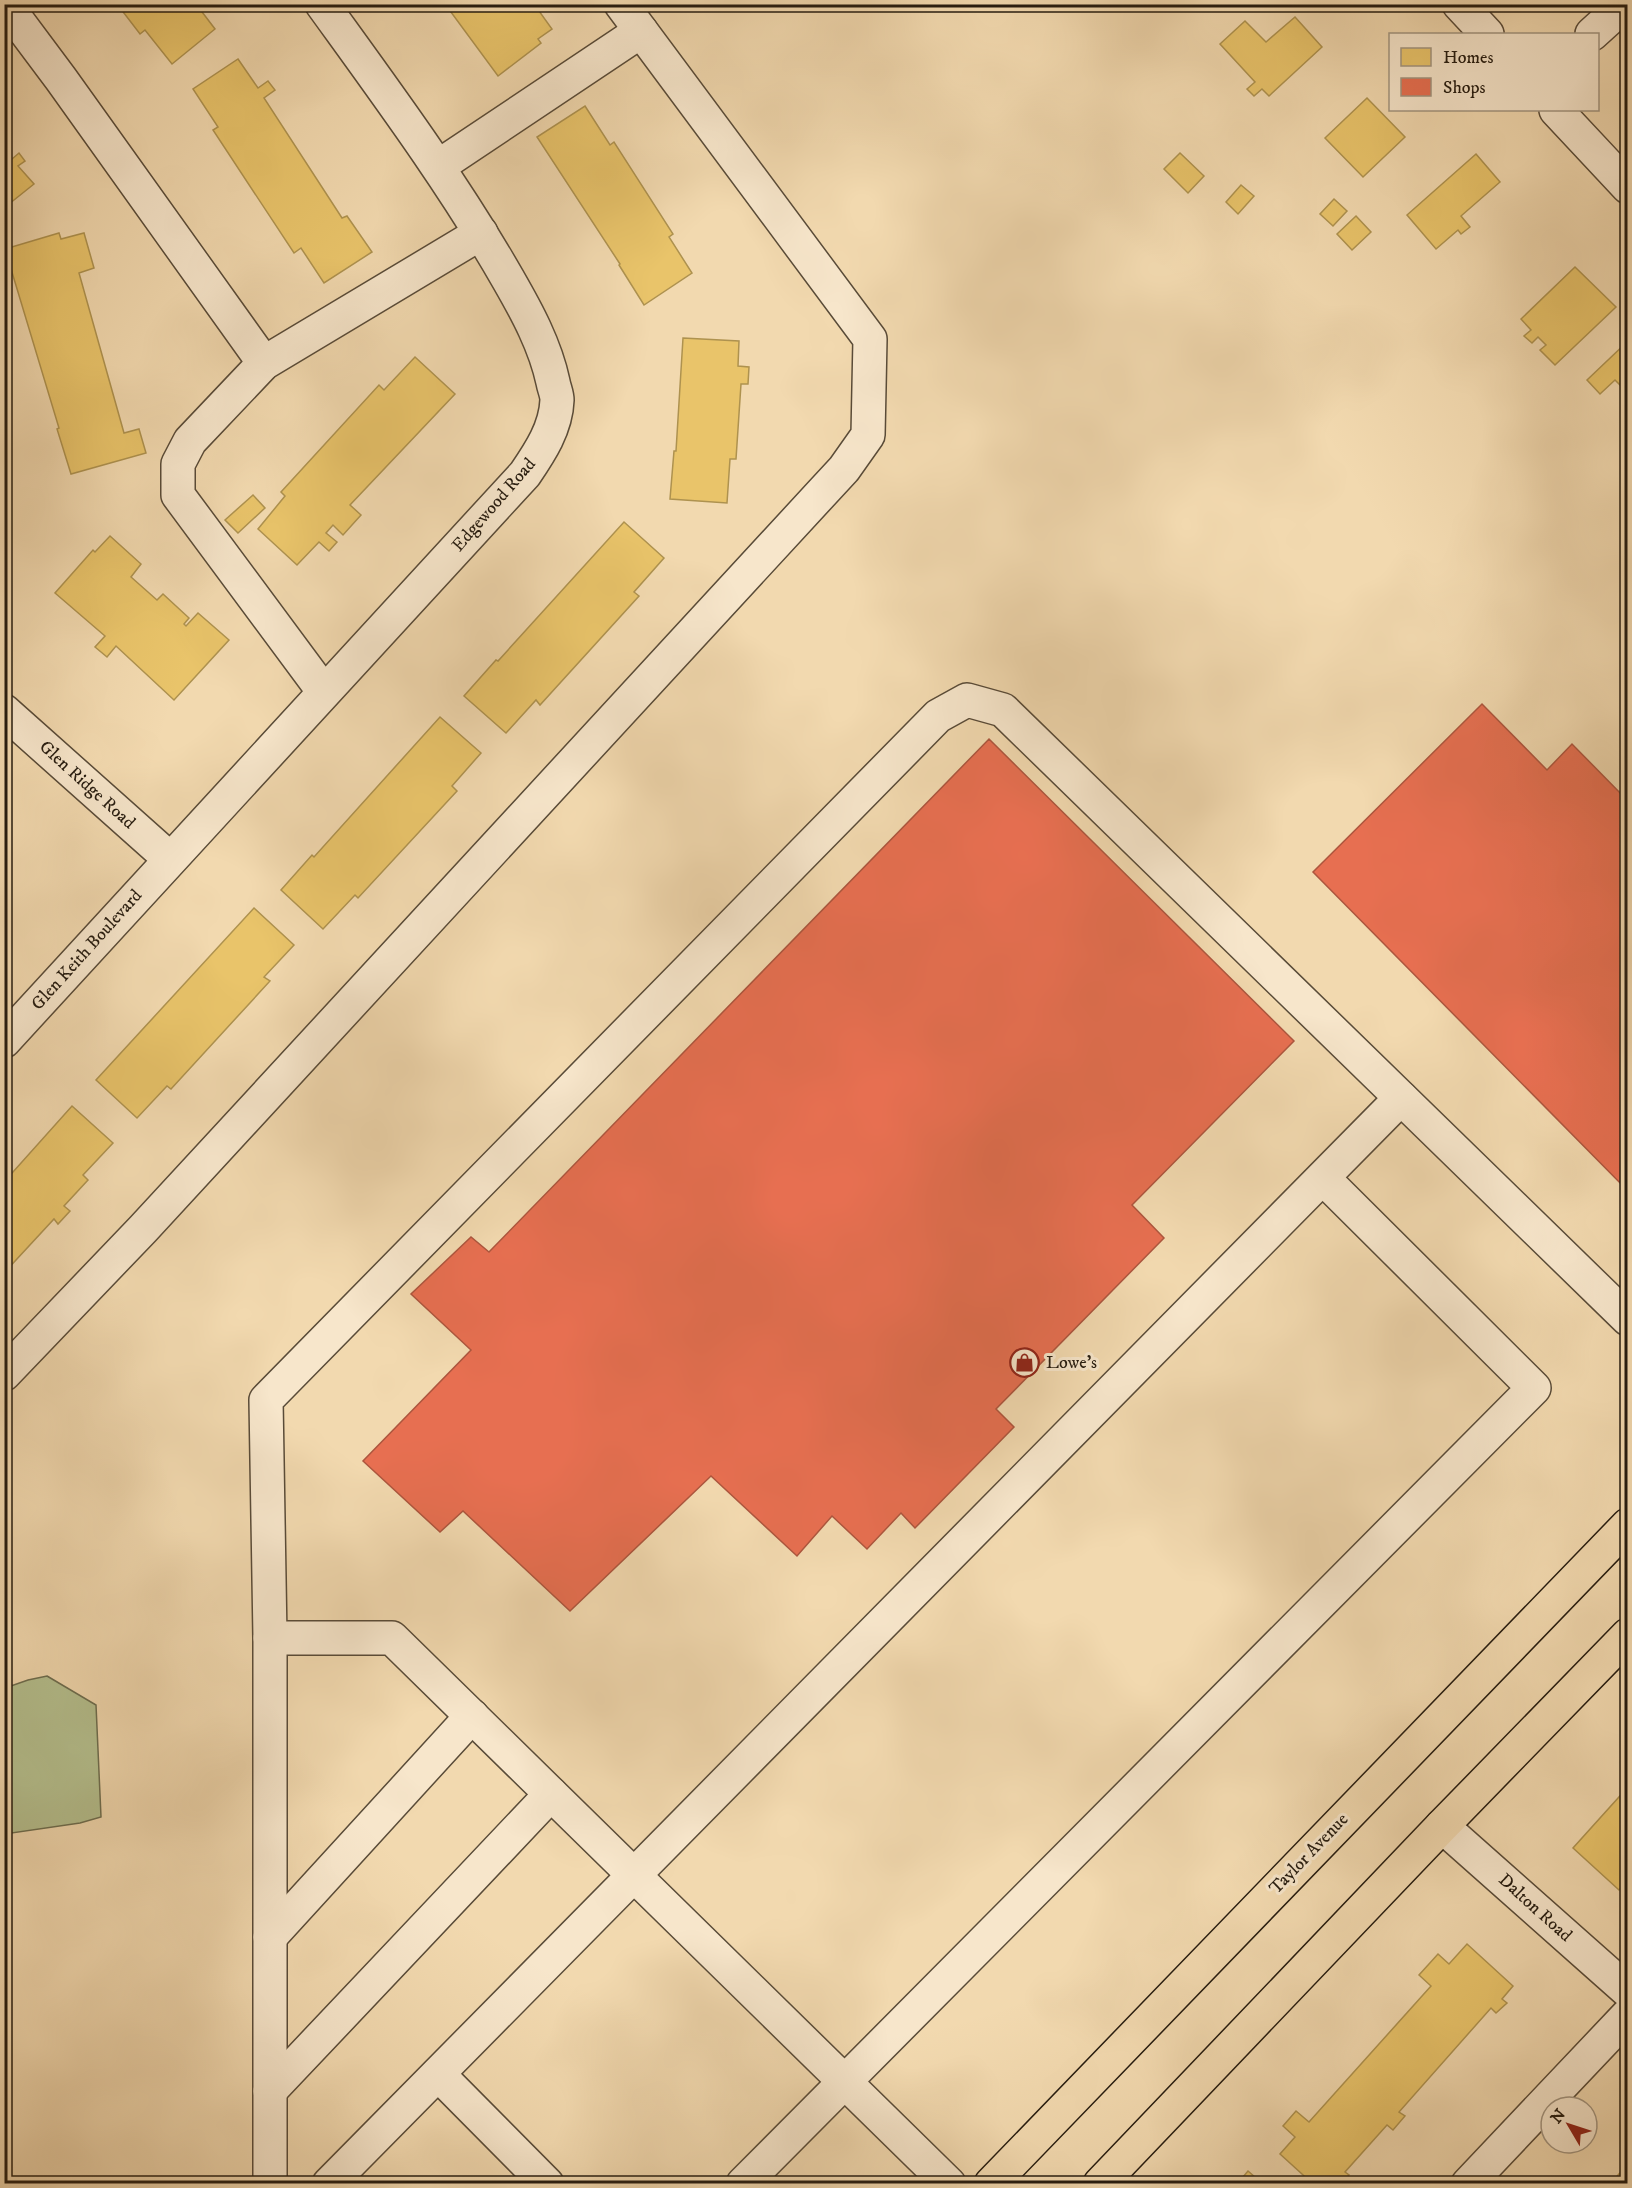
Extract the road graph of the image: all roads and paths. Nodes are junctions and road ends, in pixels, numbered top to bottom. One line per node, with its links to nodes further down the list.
1 (5, 4): 13 (street)
2 (322, 4): 10 (street, Edgewood Road)
3 (621, 4): 6 (street)
4 (1459, 4): 7 (street)
5 (1624, 4): 8 (street)
6 (641, 31): 10 (street); 21 (street)
7 (1485, 33)
8 (1593, 33)
9 (1557, 111): 11 (street)
10 (438, 166): 12 (street, Edgewood Road)
11 (1628, 188)
12 (481, 233): 13 (street); 14 (street, Edgewood Road)
13 (264, 363): 14 (street)
14 (324, 692): 16 (street, Edgewood Road)
15 (4, 711): 16 (street, Glen Ridge Road)
16 (170, 859): 17 (street, Glen Keith Boulevard)
17 (4, 1041)
18 (1401, 1098): 19 (street); 20 (street); 24 (street)
19 (1323, 1178): 28 (street); 33 (street)
20 (1628, 1319)
21 (4, 1374)
22 (1628, 1526): 40 (main road, Taylor Avenue)
23 (1628, 1635): 27 (main road)
24 (270, 1638): 25 (street); 29 (street)
25 (472, 1716): 26 (street); 29 (street)
26 (551, 1794): 28 (street); 34 (street)
27 (1442, 1826): 30 (street, Dalton Road); 41 (main road)
28 (634, 1875): 32 (street); 33 (street)
29 (270, 1937): 34 (street)
30 (1628, 1991)
31 (1628, 2015): 42 (street)
32 (438, 2074): 36 (street); 37 (street)
33 (846, 2080): 38 (street); 39 (street)
34 (270, 2091): 35 (street)
35 (270, 2184)
36 (329, 2184)
37 (548, 2184)
38 (743, 2184)
39 (949, 2184)
40 (991, 2184)
41 (1100, 2184)
42 (1468, 2184)

